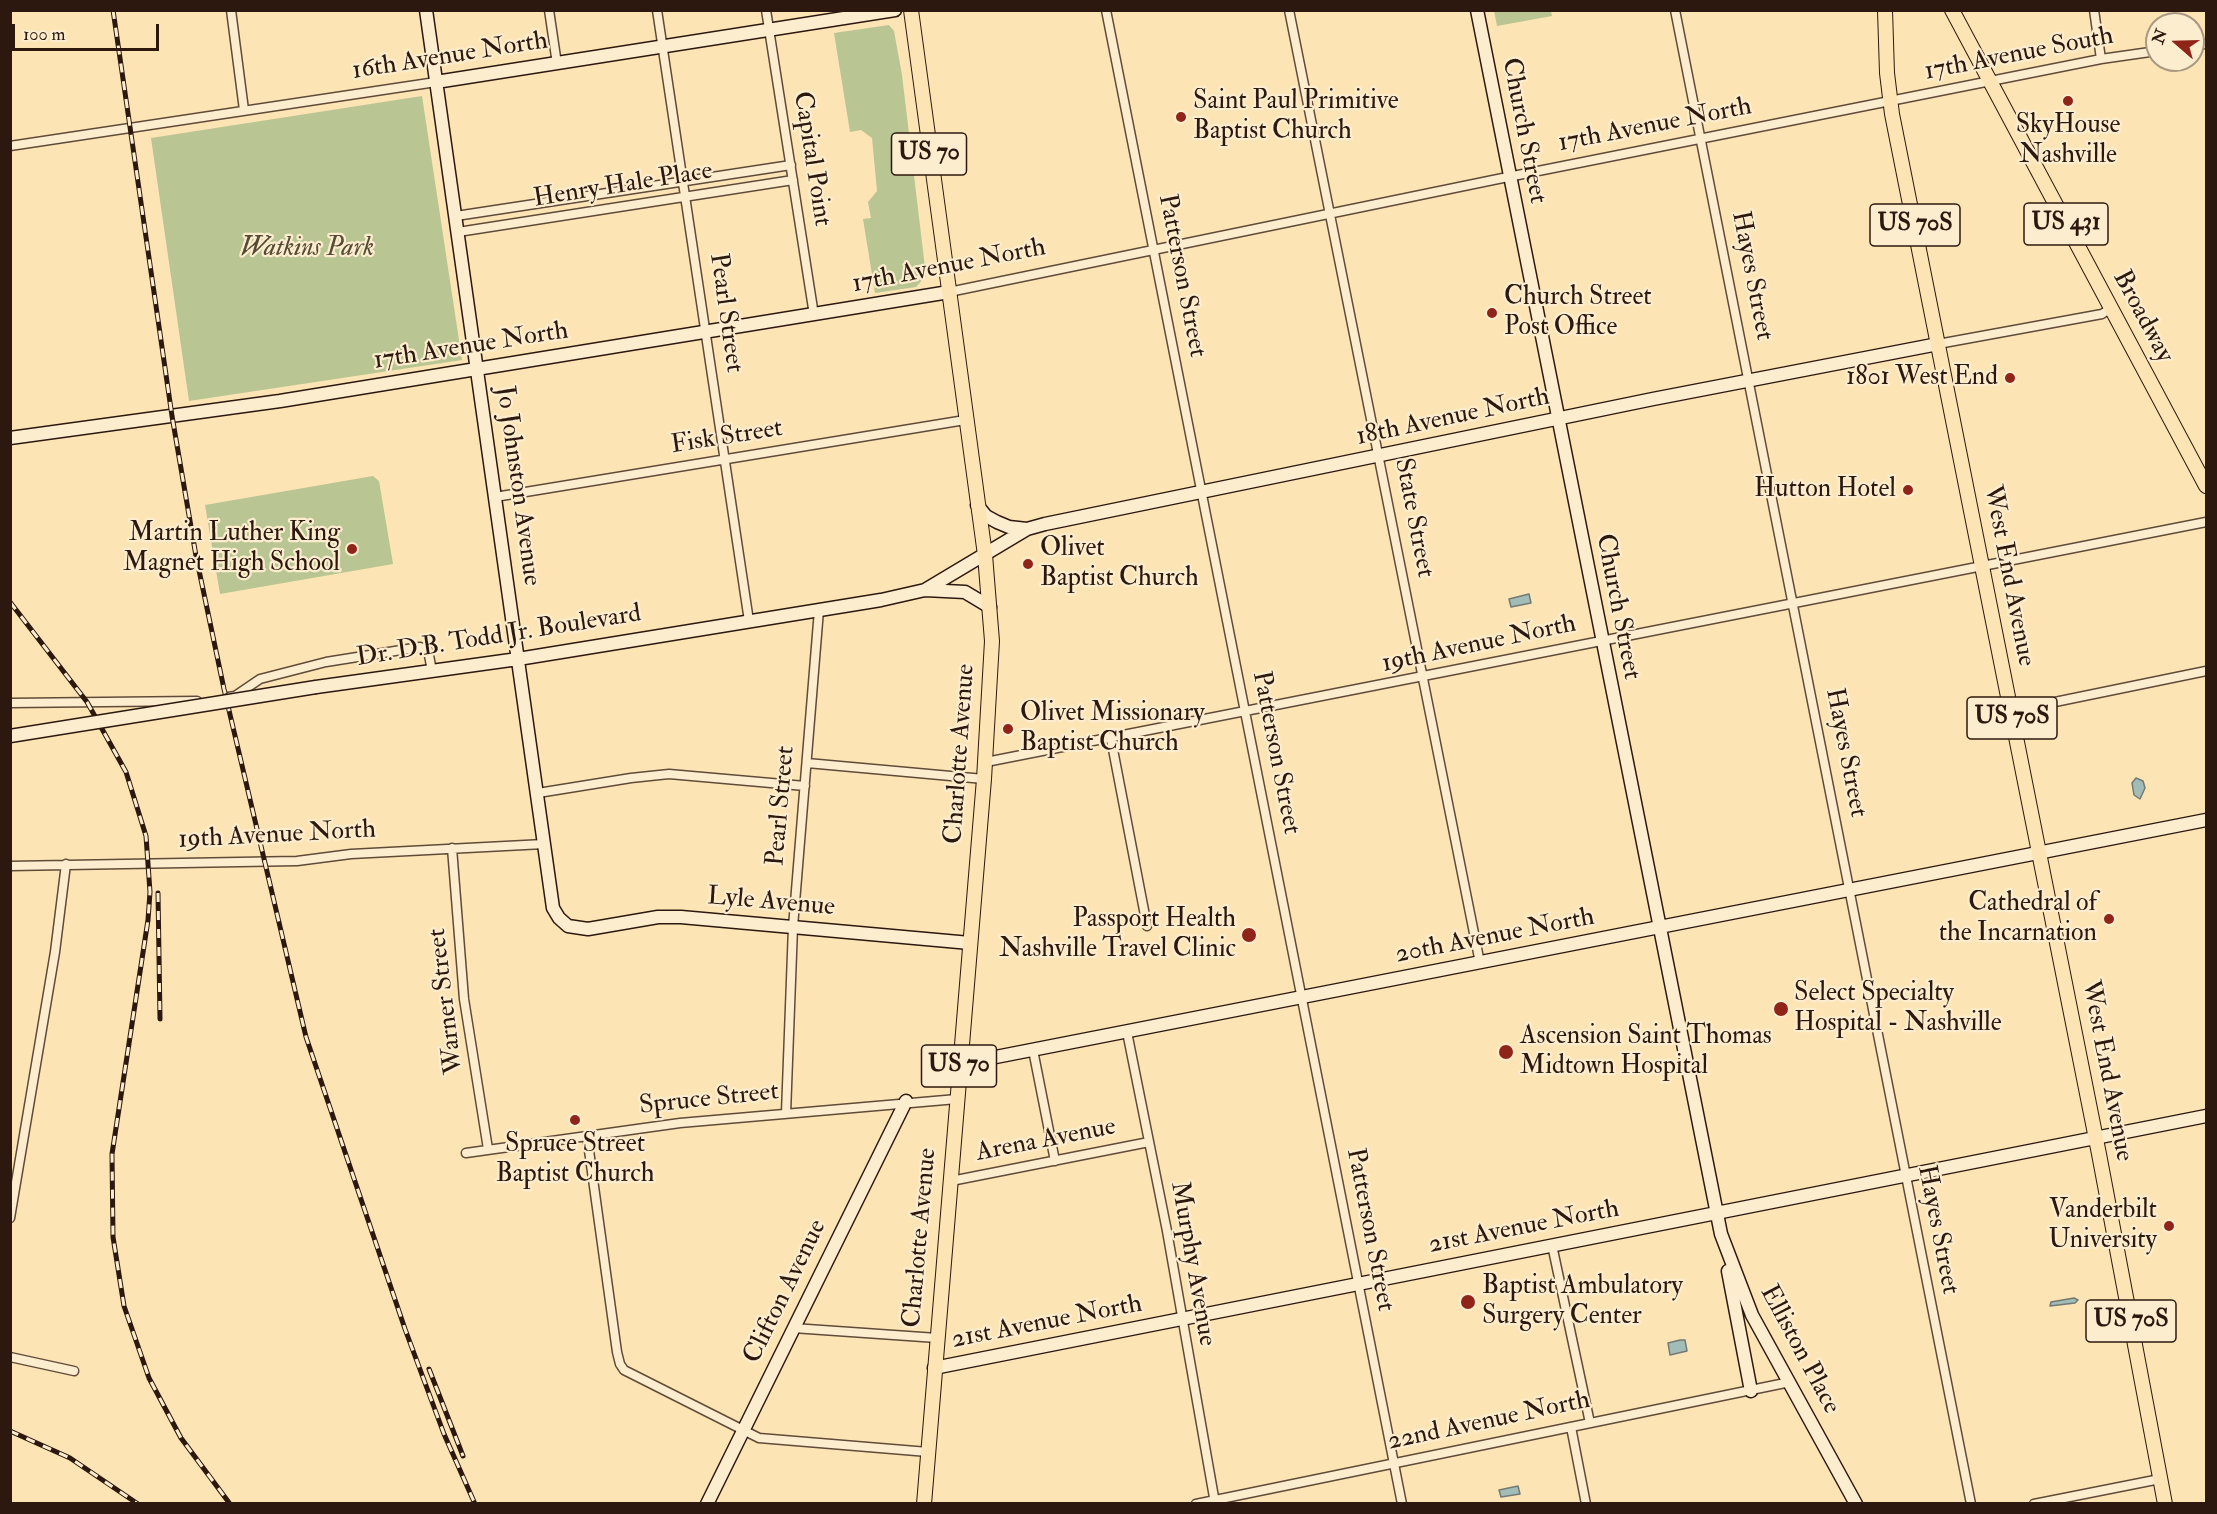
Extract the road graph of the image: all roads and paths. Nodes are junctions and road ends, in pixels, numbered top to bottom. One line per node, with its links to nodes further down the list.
1 (231, 10): 23 (street)
2 (426, 10): 20 (main road, Jo Johnston Avenue)
3 (549, 10): 19 (street)
4 (657, 10): 16 (street, Pearl Street)
5 (766, 10): 15 (street, Capital Point)
6 (896, 10): 15 (main road, 16th Avenue North)
7 (911, 10): 35 (main road, Charlotte Avenue / US 70)
8 (1106, 10): 34 (street, Patterson Street)
9 (1289, 10): 31 (street, State Street)
10 (1477, 10): 27 (main road, Church Street)
11 (1675, 10): 24 (street, Hayes Street)
12 (1885, 10): 22 (main road, West End Avenue / US 70S)
13 (1952, 10): 21 (main road, Broadway / US 431)
14 (2094, 10): 18 (street)
15 (770, 32): 16 (main road, 16th Avenue North); 26 (street, Capital Point)
16 (663, 48): 19 (main road, 16th Avenue North); 29 (street, Pearl Street)
17 (2145, 53): 18 (street, 17th Avenue South)
18 (2101, 59): 21 (street, 17th Avenue South)
19 (557, 64): 20 (main road, 16th Avenue North)
20 (436, 82): 23 (street, 16th Avenue North); 32 (main road, Jo Johnston Avenue)
21 (1990, 82): 22 (street, 17th Avenue South); 36 (main road, Broadway / US 431)
22 (1890, 102): 24 (street, 17th Avenue North); 39 (main road, West End Avenue / US 70S)
23 (244, 110): 25 (street, 16th Avenue North)
24 (1702, 140): 27 (street, 17th Avenue North); 41 (street, Hayes Street)
25 (10, 146)
26 (790, 165): 28 (street, Capital Point); 29 (street, Henry Hale Place)
27 (1509, 177): 31 (street, 17th Avenue North); 42 (main road, Church Street)
28 (793, 180): 30 (street, Henry Hale Place); 37 (street, Capital Point)
29 (683, 182): 30 (street, Pearl Street); 32 (street, Henry Hale Place)
30 (686, 198): 33 (street, Henry Hale Place); 38 (street, Pearl Street)
31 (1331, 213): 34 (street, 17th Avenue North); 45 (street, State Street)
32 (456, 216): 33 (main road, Jo Johnston Avenue)
33 (459, 232): 40 (main road, Jo Johnston Avenue)
34 (1154, 249): 35 (street, 17th Avenue North); 48 (street, Patterson Street)
35 (949, 292): 37 (main road, 17th Avenue North); 43 (main road, Charlotte Avenue / US 70)
36 (2111, 308): 39 (street); 47 (main road, Broadway / US 431)
37 (814, 315): 38 (main road, 17th Avenue North)
38 (707, 333): 40 (main road, 17th Avenue North); 46 (street, Pearl Street)
39 (1938, 344): 41 (main road, 18th Avenue North); 54 (main road, West End Avenue / US 70S)
40 (478, 369): 44 (main road, 17th Avenue North); 49 (main road, Jo Johnston Avenue)
41 (1749, 380): 42 (main road, 18th Avenue North); 56 (street, Hayes Street)
42 (1557, 419): 45 (main road, 18th Avenue North); 60 (main road, Church Street)
43 (965, 420): 46 (street, Fisk Street); 50 (main road, Charlotte Avenue / US 70)
44 (10, 438)
45 (1379, 456): 48 (main road, 18th Avenue North); 64 (street, State Street)
46 (724, 460): 49 (street, Fisk Street); 59 (street, Pearl Street)
47 (2206, 486)
48 (1202, 493): 52 (main road, 18th Avenue North); 66 (street, Patterson Street)
49 (495, 497): 61 (main road, Jo Johnston Avenue)
50 (977, 505): 52 (main road); 53 (main road, Charlotte Avenue / US 70)
51 (2206, 522): 54 (street, 19th Avenue North)
52 (1027, 529): 53 (main road, 18th Avenue North)
53 (985, 555): 55 (main road, Dr. D.B. Todd Jr. Boulevard); 57 (main road, Charlotte Avenue / US 70)
54 (1981, 565): 56 (street, 19th Avenue North); 67 (main road, West End Avenue / US 70S)
55 (925, 590): 57 (main road); 58 (main road, Dr. D.B. Todd Jr. Boulevard)
56 (1794, 603): 60 (street, 19th Avenue North); 81 (street, Hayes Street)
57 (990, 607): 70 (main road, Charlotte Avenue / US 70)
58 (819, 610): 59 (main road, Dr. D.B. Todd Jr. Boulevard); 71 (street, Pearl Street)
59 (749, 621): 61 (main road, Dr. D.B. Todd Jr. Boulevard)
60 (1601, 641): 64 (street, 19th Avenue North); 85 (main road, Church Street)
61 (518, 658): 62 (main road, Dr. D.B. Todd Jr. Boulevard); 74 (main road, Jo Johnston Avenue)
62 (432, 671): 65 (street); 68 (main road, Dr. D.B. Todd Jr. Boulevard, bridge)
63 (2206, 671): 67 (street)
64 (1424, 678): 66 (street, 19th Avenue North); 87 (street, State Street)
65 (10, 703)
66 (1245, 711): 69 (street, 19th Avenue North); 88 (street, Patterson Street)
67 (2011, 711): 78 (main road, West End Avenue / US 70S)
68 (10, 736)
69 (1111, 739): 70 (street, 19th Avenue North); 83 (street)
70 (986, 762): 72 (main road, Charlotte Avenue / US 70)
71 (807, 763): 72 (street); 73 (street, Pearl Street)
72 (984, 779): 86 (main road, Charlotte Avenue / US 70)
73 (805, 786): 74 (street); 84 (street, Pearl Street)
74 (538, 793): 76 (main road, Jo Johnston Avenue)
75 (2206, 820): 78 (main road, 20th Avenue North)
76 (544, 844): 77 (street, 19th Avenue North); 82 (main road, Jo Johnston Avenue)
77 (452, 848): 79 (street, 19th Avenue North); 99 (street, Warner Street)
78 (2039, 854): 81 (main road, 20th Avenue North); 97 (main road, West End Avenue / US 70S)
79 (66, 864): 80 (street, 19th Avenue North); 105 (street)
80 (10, 866)
81 (1851, 891): 85 (main road, 20th Avenue North); 102 (street, Hayes Street)
82 (568, 926): 84 (main road, Lyle Avenue)
83 (1147, 926)
84 (793, 927): 86 (main road, Lyle Avenue); 94 (street, Pearl Street)
85 (1658, 928): 87 (main road, 20th Avenue North); 104 (main road, Church Street)
86 (970, 943): 91 (main road, Charlotte Avenue / US 70)
87 (1480, 963): 88 (main road, 20th Avenue North)
88 (1302, 998): 89 (main road, 20th Avenue North); 108 (street, Patterson Street)
89 (1127, 1032): 90 (main road, 20th Avenue North); 98 (street, Murphy Avenue)
90 (1033, 1050): 91 (main road, 20th Avenue North); 101 (street)
91 (960, 1065): 92 (main road, Charlotte Avenue / US 70)
92 (957, 1099): 93 (street, Spruce Street); 103 (main road, Charlotte Avenue / US 70)
93 (906, 1101): 94 (street, Spruce Street); 110 (main road, Clifton Avenue)
94 (786, 1113): 96 (street, Spruce Street)
95 (2206, 1116): 97 (main road, 21st Avenue North)
96 (587, 1136): 99 (street, Spruce Street); 119 (street)
97 (2096, 1138): 102 (main road, 21st Avenue North); 122 (main road, West End Avenue / US 70S)
98 (1149, 1142): 101 (street, Arena Avenue); 109 (street, Murphy Avenue)
99 (488, 1149): 100 (street, Spruce Street)
100 (466, 1153)
101 (1055, 1161): 103 (street, Arena Avenue)
102 (1904, 1175): 104 (main road, 21st Avenue North); 130 (street, Hayes Street)
103 (951, 1181): 111 (main road, Charlotte Avenue / US 70)
104 (1715, 1212): 106 (main road, Elliston Place); 107 (main road, 21st Avenue North)
105 (10, 1218)
106 (1721, 1234): 115 (main road, Elliston Place); 116 (main road)
107 (1551, 1245): 108 (main road, 21st Avenue North); 117 (street)
108 (1359, 1283): 109 (main road, 21st Avenue North); 121 (street, Patterson Street)
109 (1181, 1320): 113 (main road, 21st Avenue North); 123 (street, Murphy Avenue)
110 (793, 1328): 111 (street); 119 (main road, Clifton Avenue)
111 (937, 1338): 113 (main road, Charlotte Avenue / US 70)
112 (10, 1358): 114 (street)
113 (934, 1368): 120 (main road, Charlotte Avenue / US 70)
114 (75, 1371)
115 (1790, 1382): 116 (street, 22nd Avenue North); 129 (main road, Elliston Place)
116 (1751, 1391): 117 (street, 22nd Avenue North)
117 (1590, 1423): 118 (street, 22nd Avenue North)
118 (1571, 1427): 121 (street, 22nd Avenue North); 128 (street)
119 (742, 1430): 120 (street); 124 (main road, Clifton Avenue)
120 (928, 1452): 125 (main road, Charlotte Avenue / US 70)
121 (1394, 1463): 123 (street, 22nd Avenue North); 127 (street, Patterson Street)
122 (2160, 1479): 131 (street); 132 (main road, West End Avenue / US 70S)
123 (1215, 1502): 126 (street, 22nd Avenue North)
124 (707, 1503)
125 (924, 1503)
126 (1196, 1503)
127 (1402, 1503)
128 (1586, 1503)
129 (1856, 1503)
130 (1971, 1503)
131 (2034, 1503)
132 (2165, 1503)

